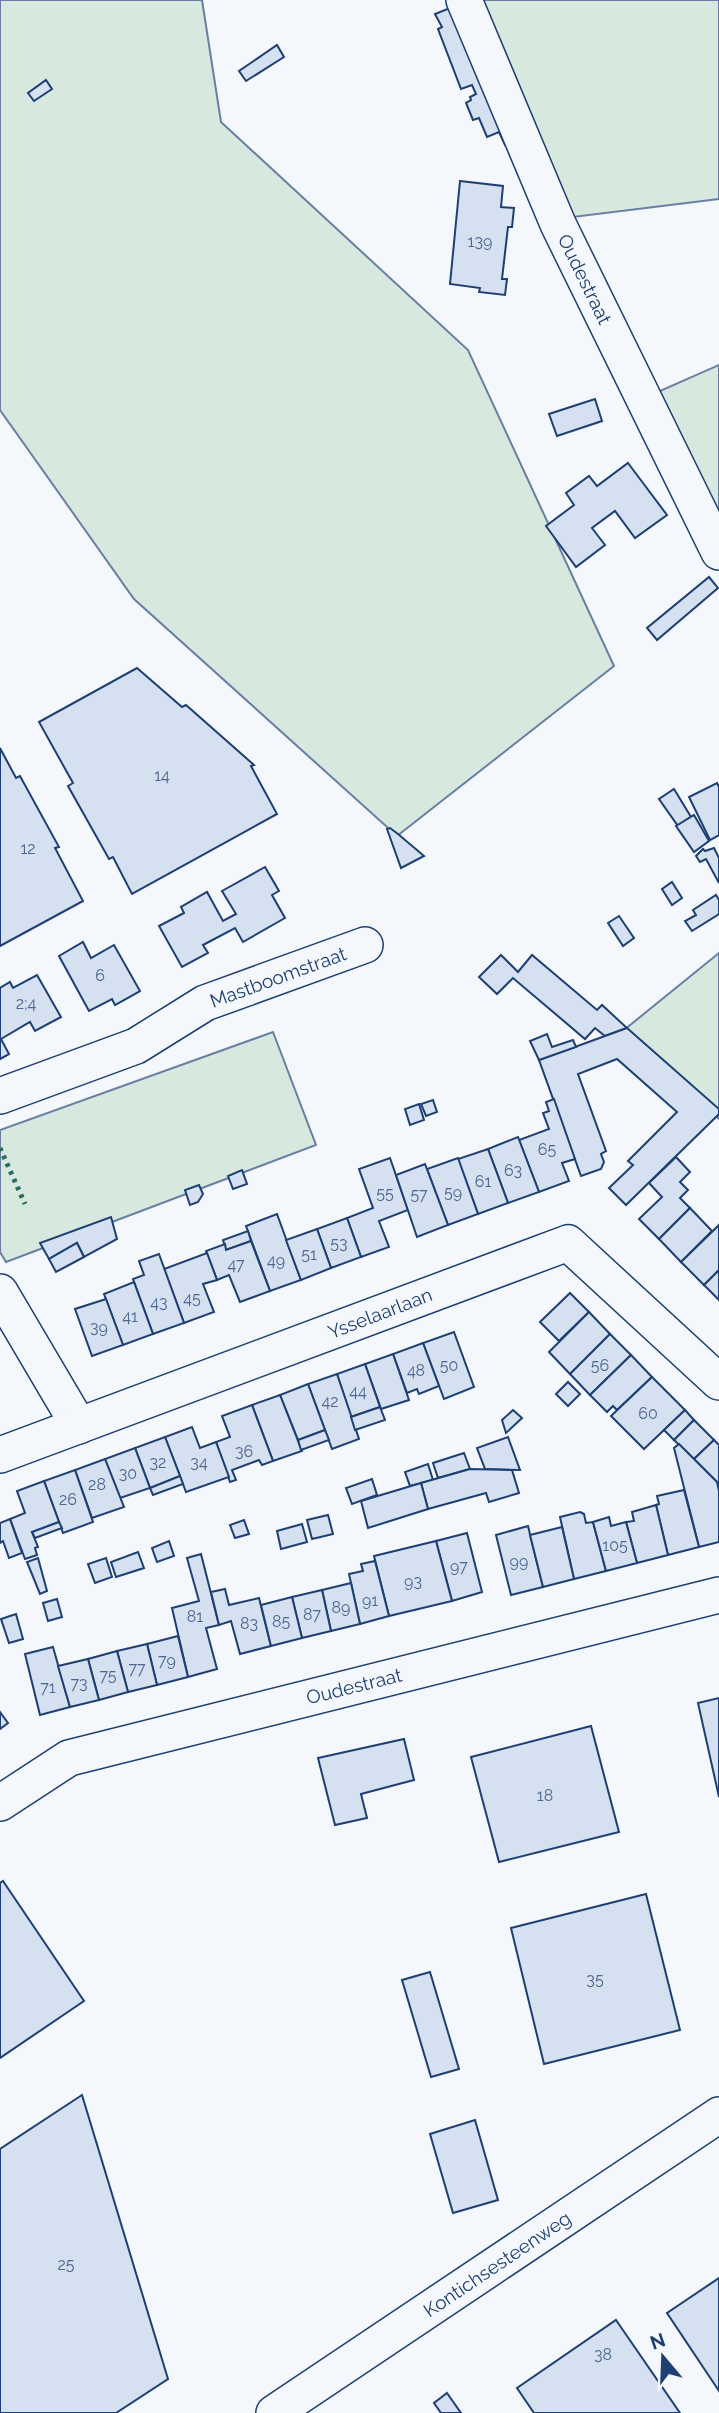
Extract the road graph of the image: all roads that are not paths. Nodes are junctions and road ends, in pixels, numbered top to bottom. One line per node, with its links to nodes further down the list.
1 (464, 0): 2 (street, Oudestraat)
2 (719, 552)
3 (365, 944): 4 (street, Mastboomstraat)
4 (0, 1096)
5 (0, 1292): 7 (street)
6 (719, 1382): 7 (street, Ysselaarlaan)
7 (79, 1426): 8 (street, Ysselaarlaan)
8 (0, 1455)
9 (719, 1595): 10 (street, Oudestraat)
10 (0, 1803)
11 (719, 2115): 12 (street, Kontichsesteenweg)
12 (275, 2413)

